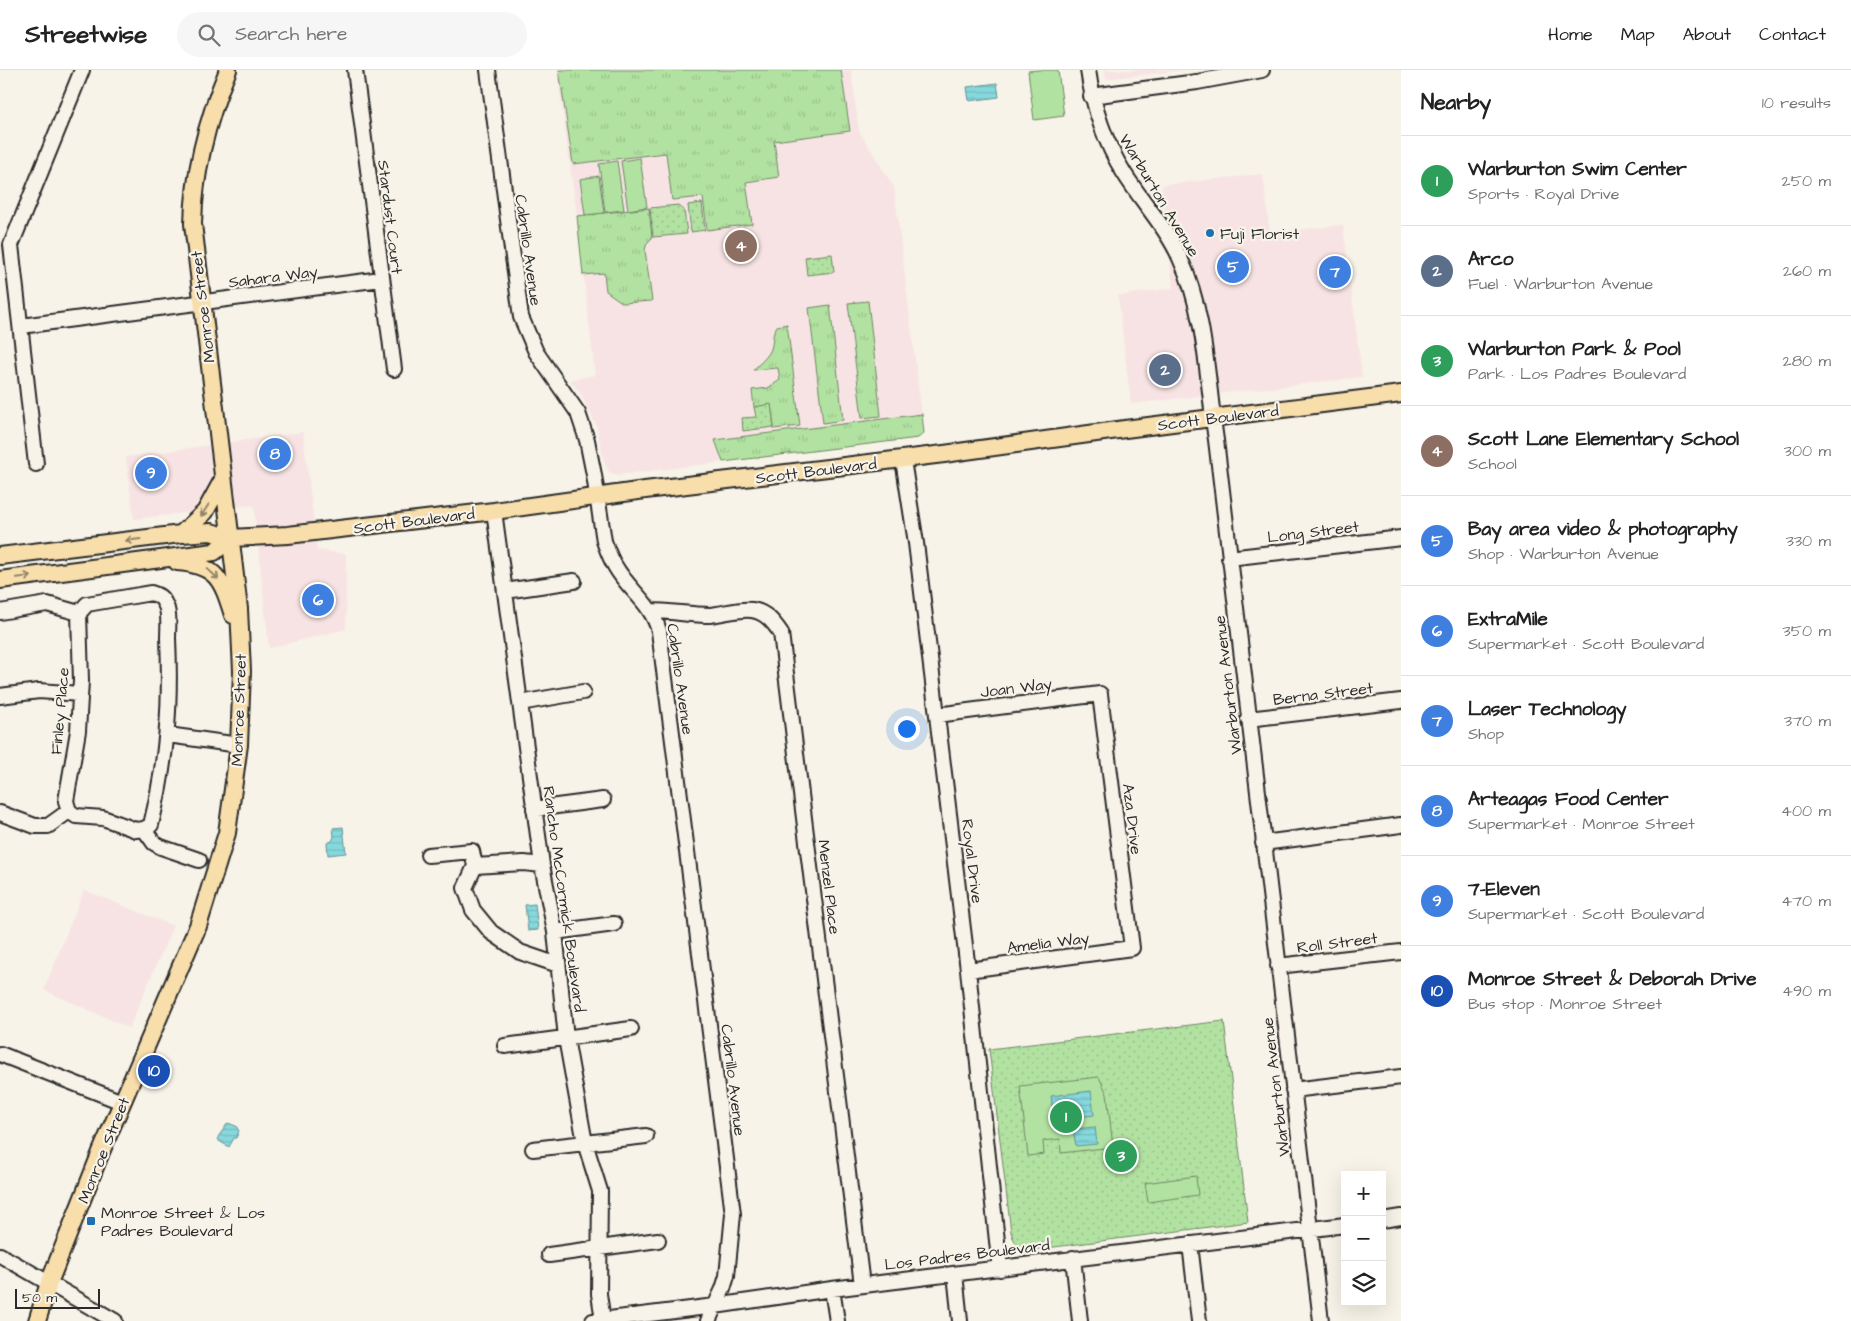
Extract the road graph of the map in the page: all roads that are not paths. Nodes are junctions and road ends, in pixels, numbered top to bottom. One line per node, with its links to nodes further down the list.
1 (82, 70): 10 (street)
2 (228, 70): 9 (main road, Monroe Street)
3 (355, 70): 8 (street, Stardust Court)
4 (488, 70): 17 (street, Cabrillo Avenue)
5 (1088, 70): 7 (street, Warburton Avenue)
6 (1262, 70): 7 (street)
7 (1091, 96): 13 (street, Warburton Avenue)
8 (381, 280): 9 (street, Sahara Way); 11 (street, Stardust Court)
9 (201, 304): 10 (street, Sahara Way); 16 (main road, Monroe Street)
10 (21, 326): 15 (street)
11 (394, 369)
12 (1401, 394): 13 (main road, Scott Boulevard)
13 (1212, 418): 14 (main road, Scott Boulevard); 23 (street, Warburton Avenue)
14 (903, 460): 17 (main road, Scott Boulevard); 38 (street, Royal Drive)
15 (36, 464)
16 (222, 480): 19 (main road, one-way to 19); 20 (main road, Monroe Street)
17 (598, 497): 18 (main road, Scott Boulevard); 28 (street, Cabrillo Avenue)
18 (494, 511): 20 (main road, Scott Boulevard); 27 (street, Rancho McCormick Boulevard)
19 (181, 534): 20 (main road, Scott Boulevard); 22 (main road, Scott Boulevard, one-way to 22)
20 (231, 538): 24 (main road); 31 (main road, Monroe Street)
21 (1401, 538): 23 (street, Long Street)
22 (0, 556)
23 (1229, 558): 39 (street, Warburton Avenue)
24 (150, 560): 25 (main road, one-way to 24); 31 (main road, one-way to 31)
25 (0, 580)
26 (574, 581): 27 (street)
27 (505, 591): 37 (street, Rancho McCormick Boulevard)
28 (651, 611): 83 (street, Menzel Place); 85 (street, Cabrillo Avenue)
29 (0, 612): 30 (street)
30 (79, 613): 33 (street, Finley Place); 40 (street)
31 (240, 636): 41 (main road, Monroe Street)
32 (583, 692): 37 (street)
33 (80, 694): 35 (street); 44 (street, Finley Place)
34 (1100, 694): 38 (street, Joan Way); 55 (street, Aza Drive)
35 (0, 696)
36 (1401, 701): 39 (street, Berna Street)
37 (520, 703): 43 (street, Rancho McCormick Boulevard)
38 (937, 715): 59 (street, Royal Drive)
39 (1248, 719): 48 (street, Warburton Avenue)
40 (168, 735): 41 (street); 47 (street)
41 (239, 745): 66 (main road, Monroe Street)
42 (602, 800): 43 (street)
43 (534, 808): 51 (street, Rancho McCormick Boulevard)
44 (69, 811): 45 (street); 47 (street)
45 (0, 813)
46 (1401, 825): 48 (street)
47 (144, 829): 50 (street)
48 (1263, 842): 58 (street, Warburton Avenue)
49 (428, 855): 52 (street)
50 (199, 860)
51 (542, 865): 52 (street); 54 (street, Rancho McCormick Boulevard)
52 (475, 866): 57 (street)
53 (614, 924): 54 (street)
54 (555, 932): 57 (street, Rancho McCormick Boulevard)
55 (1132, 948): 59 (street, Amelia Way)
56 (1401, 952): 58 (street, Roll Street)
57 (558, 965): 61 (street, Rancho McCormick Boulevard)
58 (1278, 966): 65 (street, Warburton Avenue)
59 (968, 970): 80 (street, Royal Drive)
60 (631, 1029): 61 (street)
61 (566, 1038): 62 (street); 68 (street, Rancho McCormick Boulevard)
62 (505, 1046)
63 (0, 1054): 66 (street)
64 (1401, 1078): 65 (street)
65 (1293, 1090): 73 (street, Warburton Avenue)
66 (122, 1102): 82 (main road, Monroe Street)
67 (646, 1136): 68 (street)
68 (585, 1143): 69 (street); 76 (street, Rancho McCormick Boulevard)
69 (533, 1149)
70 (1401, 1217): 71 (street)
71 (1386, 1219)
72 (1341, 1225): 73 (street, Los Padres Boulevard)
73 (1310, 1229): 75 (street, Los Padres Boulevard); 94 (street, Warburton Avenue)
74 (658, 1240): 76 (street)
75 (1190, 1244): 79 (street, Los Padres Boulevard); 93 (street)
76 (599, 1249): 78 (street); 86 (street, Rancho McCormick Boulevard)
77 (0, 1255): 82 (street)
78 (549, 1255)
79 (1073, 1258): 80 (street, Los Padres Boulevard); 92 (street)
80 (1000, 1269): 81 (street, Los Padres Boulevard)
81 (955, 1274): 83 (street, Los Padres Boulevard); 91 (street)
82 (49, 1283): 87 (main road, Monroe Street); 88 (street)
83 (862, 1285): 84 (street, Los Padres Boulevard)
84 (832, 1289): 85 (street, Los Padres Boulevard); 90 (street)
85 (715, 1306): 86 (street, Los Padres Boulevard); 89 (street, Cabrillo Avenue)
86 (598, 1320)
87 (37, 1321)
88 (115, 1321)
89 (708, 1321)
90 (837, 1321)
91 (960, 1321)
92 (1080, 1321)
93 (1199, 1321)
94 (1321, 1321)

